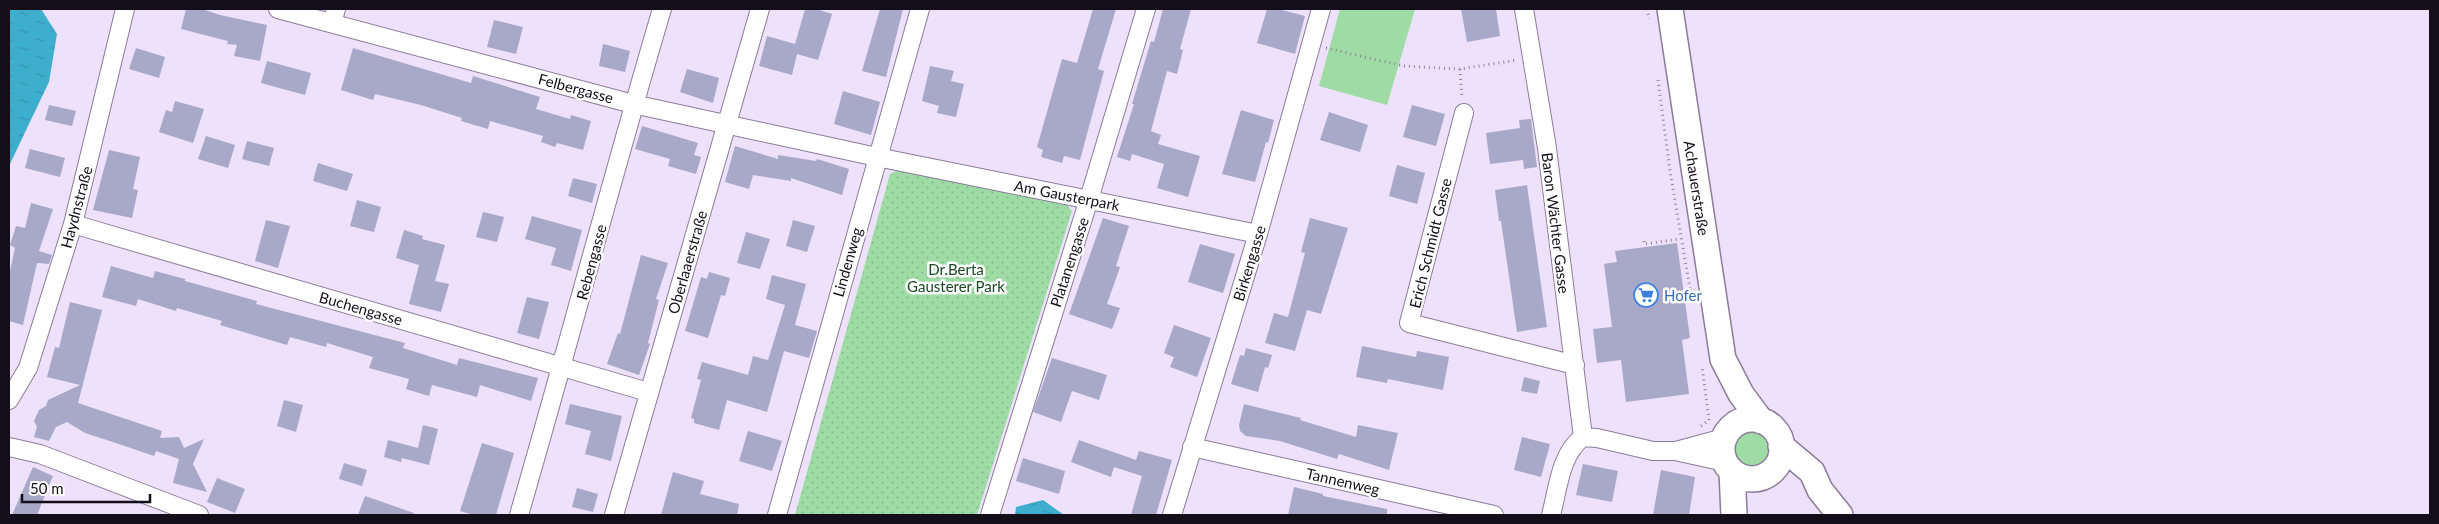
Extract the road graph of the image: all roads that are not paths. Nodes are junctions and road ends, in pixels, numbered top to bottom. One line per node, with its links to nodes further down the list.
1 (125, 9): 16 (street, Haydnstraße)
2 (278, 9): 10 (street, Felbergasse)
3 (662, 9): 11 (street, Rebengasse)
4 (760, 9): 13 (street, Oberlaaerstraße)
5 (920, 9): 14 (street, Lindenweg)
6 (1146, 9): 15 (street, Platanengasse)
7 (1321, 9): 17 (street, Birkengasse)
8 (1524, 9): 18 (street, Baron Wächter Gasse)
9 (1670, 9): 20 (street, Achauerstraße)
10 (334, 16): 11 (street, Felbergasse)
11 (633, 104): 13 (street, Felbergasse); 19 (street, Rebengasse)
12 (1464, 113): 18 (street, Erich Schmidt Gasse)
13 (727, 124): 14 (street, Felbergasse); 21 (street, Oberlaaerstraße)
14 (877, 157): 15 (street, Am Gausterpark); 35 (street, Lindenweg)
15 (1089, 199): 17 (street, Am Gausterpark); 36 (street, Platanengasse)
16 (73, 224): 19 (street, Buchengasse); 22 (street, Haydnstraße)
17 (1258, 234): 27 (street, Birkengasse)
18 (1575, 365): 24 (street, Baron Wächter Gasse)
19 (563, 366): 21 (street, Buchengasse); 33 (street, Rebengasse)
20 (1726, 367): 23 (street, Achauerstraße); 28 (street, Achauerstraße)
21 (648, 392): 34 (street, Oberlaaerstraße)
22 (9, 400)
23 (1760, 421): 25 (street); 28 (street)
24 (1583, 437): 29 (street); 39 (street)
25 (1781, 446): 30 (street); 31 (street)
26 (9, 447): 32 (street)
27 (1192, 447): 37 (street, Birkengasse); 38 (street, Tannenweg)
28 (1728, 450): 29 (street); 29 (street); 30 (street); 40 (street, Achauerstraße)
29 (1676, 451)
30 (1763, 476): 31 (street); 41 (street)
31 (1820, 490): 42 (street)
32 (199, 515)
33 (518, 515)
34 (614, 515)
35 (777, 515)
36 (990, 515)
37 (1172, 515)
38 (1494, 515)
39 (1551, 515)
40 (1734, 515)
41 (1747, 515)
42 (1840, 515)

